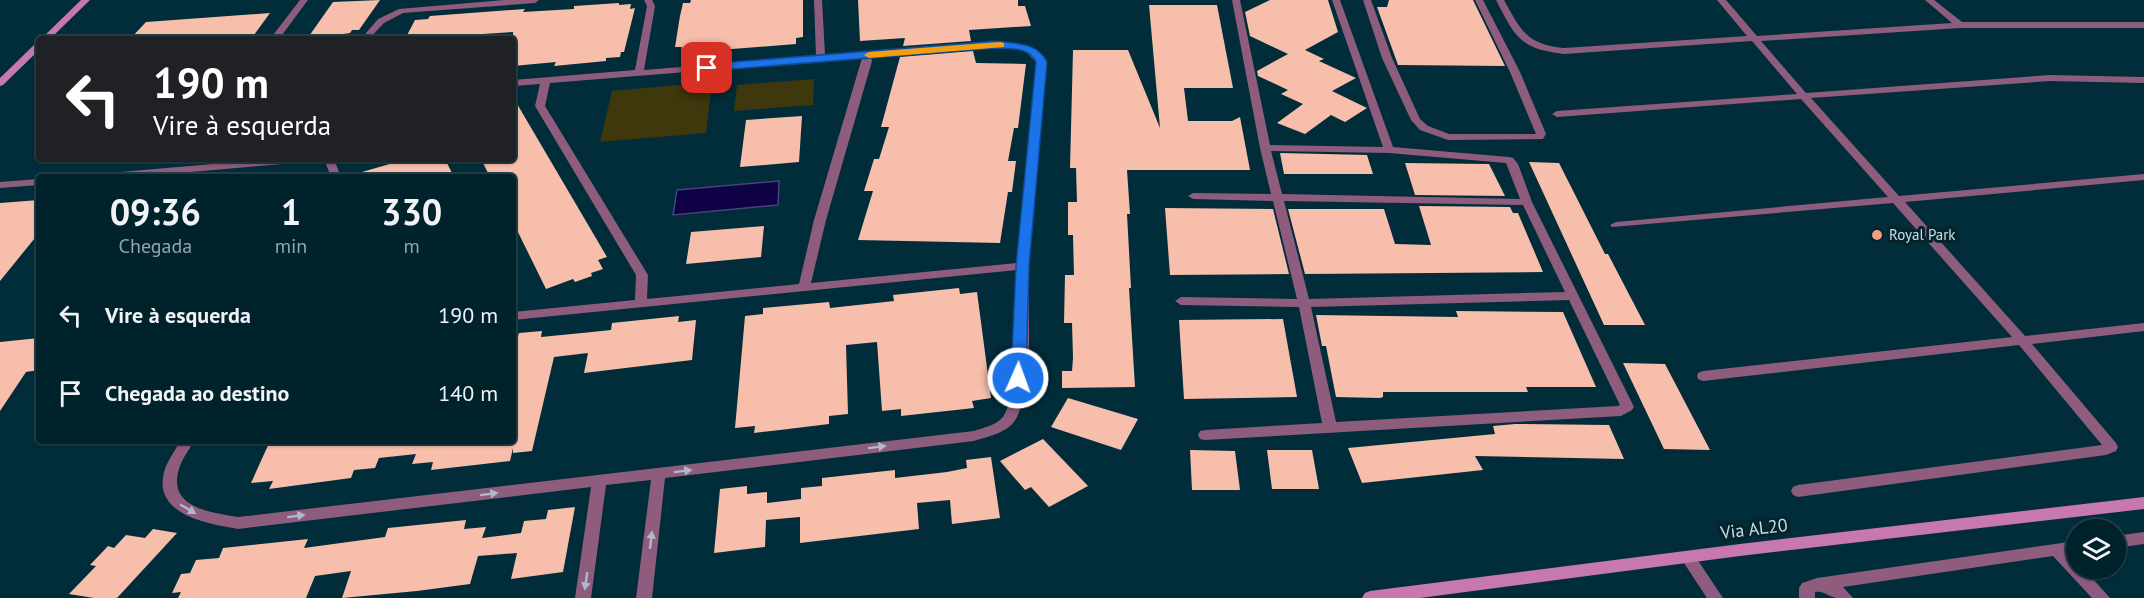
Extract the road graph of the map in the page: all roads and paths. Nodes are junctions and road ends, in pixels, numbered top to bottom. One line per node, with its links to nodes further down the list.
1 (86, 0): 15 (street)
2 (304, 0): 16 (street)
3 (535, 0): 17 (street)
4 (648, 0): 22 (street)
5 (818, 0): 21 (street)
6 (1236, 0): 29 (street)
7 (1336, 0): 30 (street)
8 (1367, 0): 9 (street)
9 (1479, 0)
10 (1500, 0): 18 (street)
11 (1721, 0): 18 (street)
12 (1929, 0): 13 (street)
13 (1960, 25): 14 (street); 18 (street)
14 (2144, 26)
15 (48, 36)
16 (276, 36)
17 (367, 36)
18 (1754, 38): 27 (street)
19 (36, 48): 25 (street)
20 (866, 55): 21 (street); 41 (street); 42 (street)
21 (821, 58): 22 (street)
22 (639, 73): 24 (street)
23 (2144, 80): 27 (street)
24 (546, 81): 26 (street); 45 (street)
25 (0, 83)
26 (516, 83)
27 (1802, 94): 28 (street); 38 (street)
28 (1557, 114)
29 (1265, 148): 30 (street); 37 (street)
30 (1389, 150): 39 (street)
31 (278, 162): 32 (street)
32 (171, 174)
33 (2144, 177): 38 (street)
34 (36, 182): 35 (street)
35 (0, 185)
36 (1193, 196): 37 (street)
37 (1278, 197): 39 (street); 46 (street)
38 (1899, 199): 40 (street); 49 (street)
39 (1527, 202): 43 (street)
40 (1616, 225)
41 (1023, 266): 42 (street); 54 (street, one-way to 41)
42 (804, 287): 45 (street)
43 (1573, 296): 46 (street); 51 (street)
44 (1181, 301): 46 (street)
45 (641, 303): 47 (street)
46 (1304, 303): 51 (street)
47 (516, 316)
48 (2144, 327): 49 (street)
49 (2021, 339): 50 (street); 56 (street)
50 (1703, 376)
51 (1330, 427): 52 (street)
52 (1205, 435)
53 (185, 444): 55 (street, one-way to 55)
54 (659, 473): 55 (street); 67 (street, one-way to 54)
55 (599, 481): 66 (street, one-way to 66)
56 (1798, 491)
57 (2144, 503): 62 (street, Via AL20)
58 (2144, 538): 59 (street)
59 (2126, 540)
60 (2066, 548): 61 (street)
61 (2055, 549): 63 (street); 72 (street)
62 (1688, 557): 65 (street, Via AL20); 69 (street)
63 (1859, 580): 64 (street); 71 (street)
64 (1817, 584): 70 (street); 71 (street)
65 (1397, 596): 68 (street, Via AL20)
66 (583, 598)
67 (644, 598)
68 (1370, 598)
69 (1715, 598)
70 (1807, 598)
71 (1845, 598)
72 (2102, 598)

